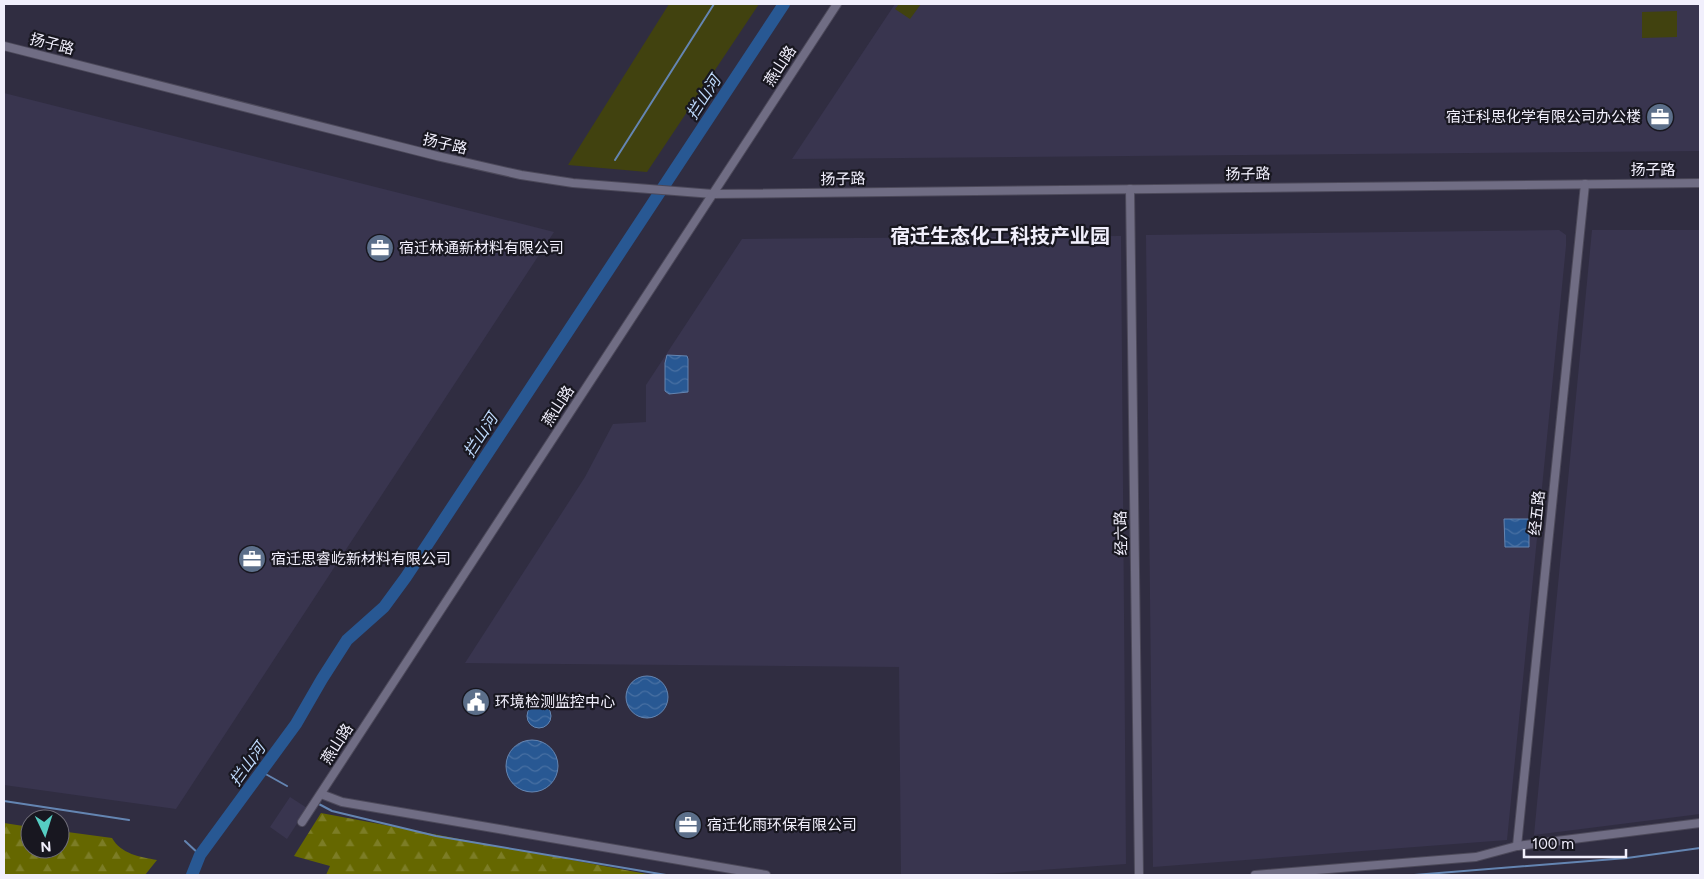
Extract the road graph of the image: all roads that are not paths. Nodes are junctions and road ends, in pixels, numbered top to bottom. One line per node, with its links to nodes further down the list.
1 (837, 4): 6 (street, 燕山路)
2 (4, 46): 6 (street, 扬子路)
3 (1700, 183): 4 (street, 扬子路)
4 (1585, 184): 5 (street, 扬子路); 10 (street, 经五路)
5 (1130, 190): 6 (street, 扬子路); 12 (street, 经六路)
6 (713, 194): 7 (street, 燕山路)
7 (317, 799): 8 (street, 燕山路); 11 (street)
8 (302, 822)
9 (1700, 823): 10 (street)
10 (1517, 846): 13 (street)
11 (766, 875)
12 (1139, 875)
13 (1255, 875)

